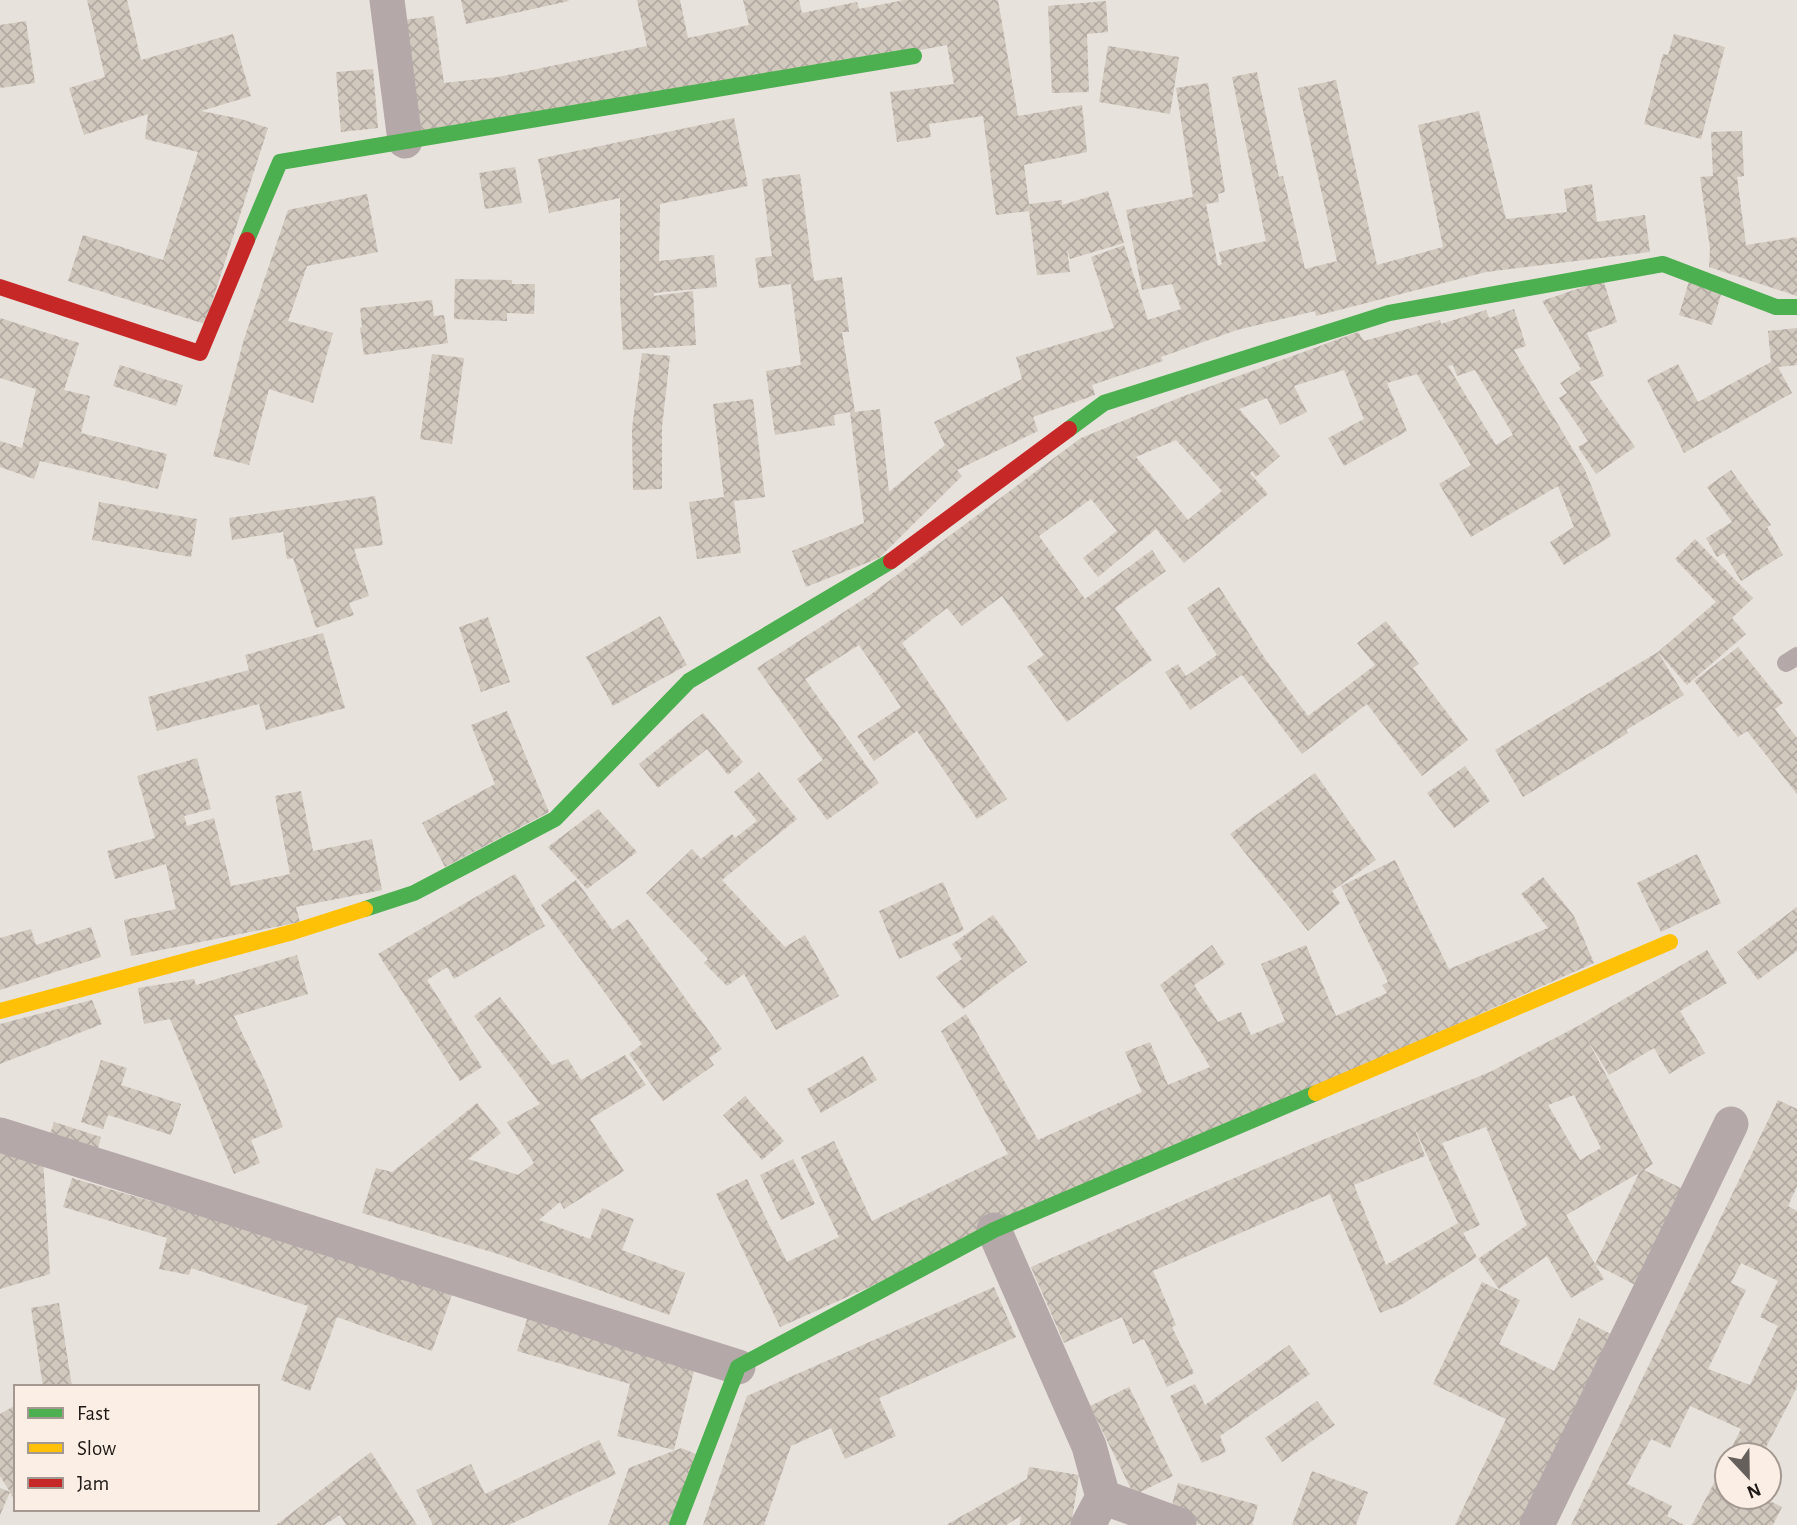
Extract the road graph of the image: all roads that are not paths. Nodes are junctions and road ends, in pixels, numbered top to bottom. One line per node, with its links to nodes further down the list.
1 (387, 0): 3 (street)
2 (914, 56): 3 (street)
3 (405, 141): 4 (street)
4 (0, 287)
5 (1797, 307): 7 (street)
6 (1670, 942): 10 (street)
7 (0, 1011)
8 (1731, 1125): 15 (street)
9 (0, 1135): 11 (street)
10 (994, 1230): 11 (street); 12 (street)
11 (738, 1367): 13 (street)
12 (1096, 1511): 14 (street)
13 (677, 1525)
14 (1179, 1525)
15 (1537, 1525)

